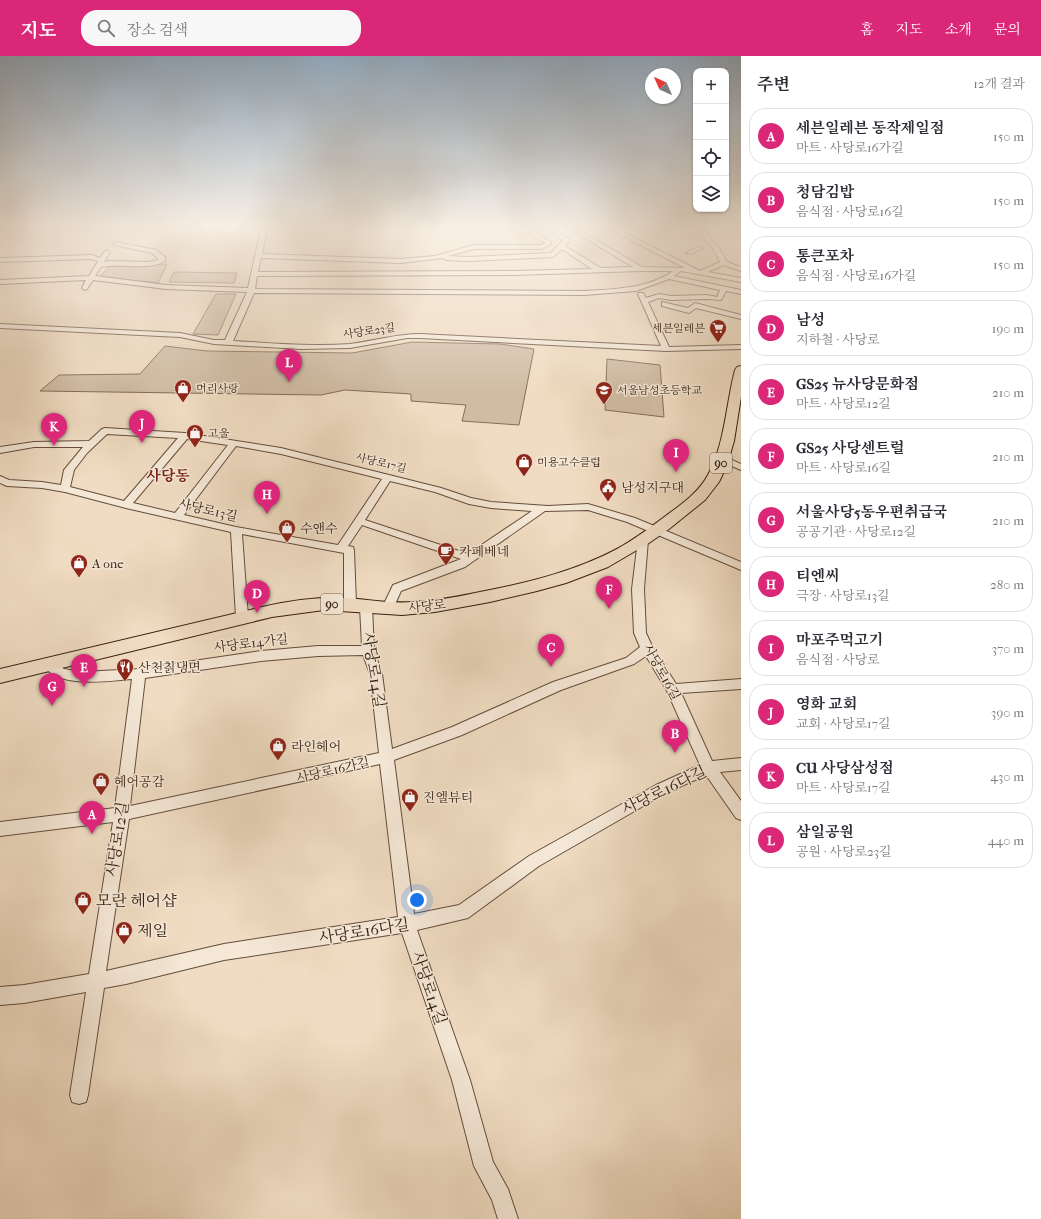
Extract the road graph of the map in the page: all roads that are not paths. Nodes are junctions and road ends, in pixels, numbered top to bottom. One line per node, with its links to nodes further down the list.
1 (88, 283): 8 (street)
2 (135, 283): 11 (street)
3 (253, 283): 11 (street)
4 (404, 283): 11 (street)
5 (447, 283): 9 (street)
6 (652, 283): 9 (street)
7 (698, 283): 10 (street)
8 (85, 288)
9 (636, 289): 13 (street)
10 (724, 289): 12 (street); 13 (street)
11 (251, 291): 17 (street)
12 (741, 292)
13 (644, 301): 19 (street)
14 (664, 304): 15 (street)
15 (741, 317)
16 (0, 326): 17 (street, 사당로23길)
17 (228, 343): 19 (street, 사당로23길)
18 (741, 347): 19 (street, 사당로23길)
19 (666, 349)
20 (741, 370): 21 (main road, 사당로 / 90)
21 (737, 407): 26 (main road, 사당로 / 90)
22 (185, 436): 23 (street, 사당로17길); 24 (street, 사당로17길); 32 (street)
23 (94, 441): 25 (street, 사당로17길); 30 (street)
24 (234, 443): 28 (street, 사당로17길); 34 (street)
25 (0, 450)
26 (723, 459): 27 (street); 37 (main road, 사당로 / 90)
27 (741, 467)
28 (388, 477): 33 (street, 사당로17길); 35 (street)
29 (4, 481): 30 (street, 사당로13길); 31 (street)
30 (65, 489): 32 (street, 사당로13길)
31 (0, 492)
32 (126, 506): 34 (street, 사당로13길)
33 (543, 508): 37 (street, 사당로17길); 39 (street)
34 (177, 517): 36 (street, 사당로13길)
35 (359, 521): 38 (street); 39 (street)
36 (236, 530): 38 (street, 사당로13길); 43 (street)
37 (650, 536): 40 (street, 사당로17길); 42 (main road, 사당로 / 90); 44 (street, 사당로16길)
38 (341, 549): 41 (street)
39 (469, 558): 42 (street)
40 (740, 565)
41 (358, 606): 42 (main road, 사당로 / 90); 43 (main road, 사당로 / 90); 45 (street, 사당로14길)
42 (388, 608)
43 (242, 617): 46 (main road, 사당로 / 90)
44 (647, 648): 50 (street, 사당로16길); 51 (street, 사당로16가길)
45 (368, 650): 47 (street, 사당로14가길); 51 (street, 사당로14길)
46 (49, 664): 47 (street); 48 (main road, 사당로 / 90)
47 (139, 674): 55 (street, 사당로12길)
48 (0, 676)
49 (741, 684): 50 (street)
50 (673, 689): 53 (street, 사당로16길)
51 (386, 757): 55 (street, 사당로16가길); 57 (street, 사당로14길)
52 (741, 764): 53 (street, 사당로16다길)
53 (709, 767): 54 (street, 사당로16길); 57 (street, 사당로16다길)
54 (741, 813)
55 (122, 814): 56 (street, 사당로16가길); 58 (street, 사당로12길)
56 (0, 829)
57 (407, 924): 58 (street, 사당로16다길); 61 (street, 사당로14길)
58 (96, 981): 59 (street, 사당로16다길); 60 (street, 사당로12길)
59 (0, 996)
60 (79, 1095)
61 (508, 1219)

